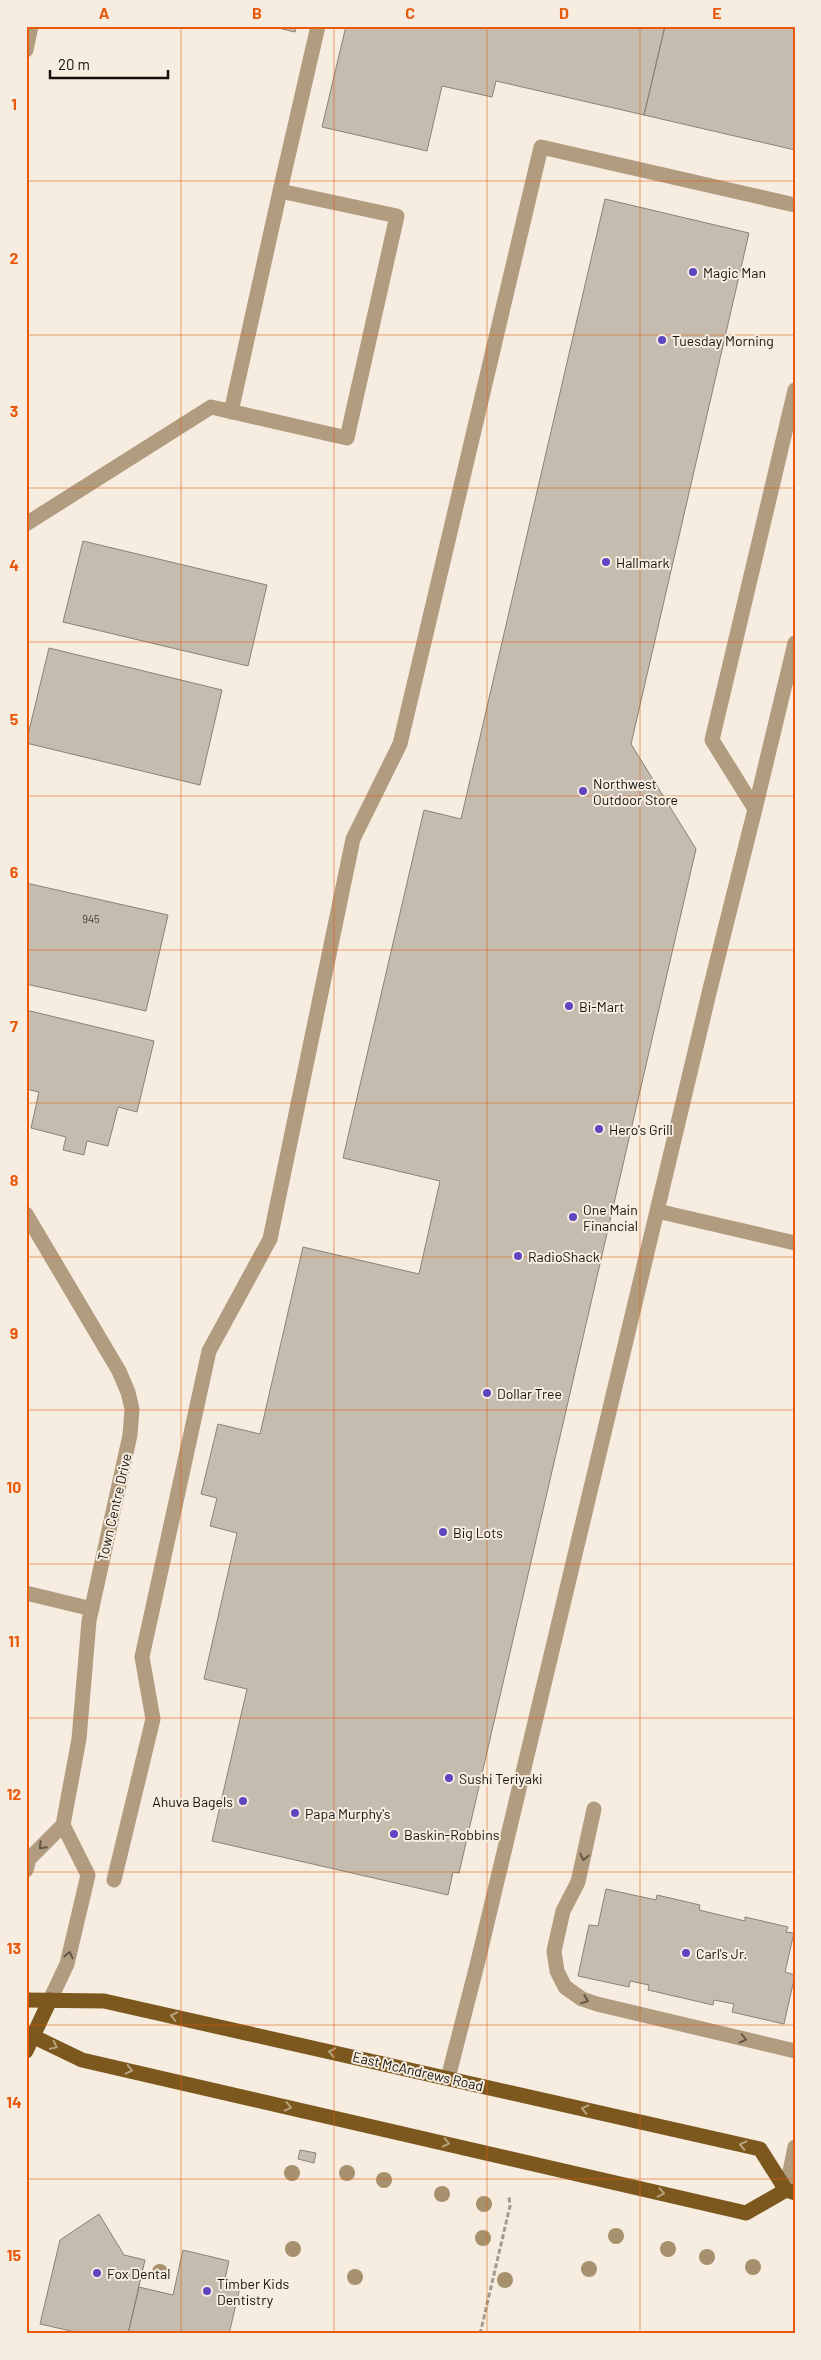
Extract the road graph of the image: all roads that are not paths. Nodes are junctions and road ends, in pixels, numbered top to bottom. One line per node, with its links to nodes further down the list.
1 (31, 26): 3 (street)
2 (318, 26): 4 (street)
3 (26, 50)
4 (280, 191): 7 (street); 7 (street)
5 (795, 205): 19 (street)
6 (795, 390): 10 (street)
7 (231, 412): 8 (street)
8 (26, 524)
9 (795, 643): 10 (street)
10 (755, 809): 11 (street)
11 (657, 1210): 13 (street); 25 (street)
12 (26, 1214): 15 (street, Town Centre Drive)
13 (795, 1243)
14 (26, 1593): 15 (street)
15 (92, 1608): 17 (street, Town Centre Drive)
16 (594, 1809): 24 (street, one-way to 24)
17 (63, 1825): 18 (street, one-way to 18); 21 (street, one-way to 17)
18 (26, 1870)
19 (114, 1880)
20 (26, 2000): 21 (main road, East McAndrews Road)
21 (50, 2000): 22 (main road); 25 (main road, East McAndrews Road, one-way to 21)
22 (30, 2035): 23 (main road); 27 (main road, one-way to 27)
23 (26, 2051)
24 (795, 2051)
25 (448, 2078): 27 (main road, East McAndrews Road, one-way to 25)
26 (795, 2147): 27 (street)
27 (790, 2192)

